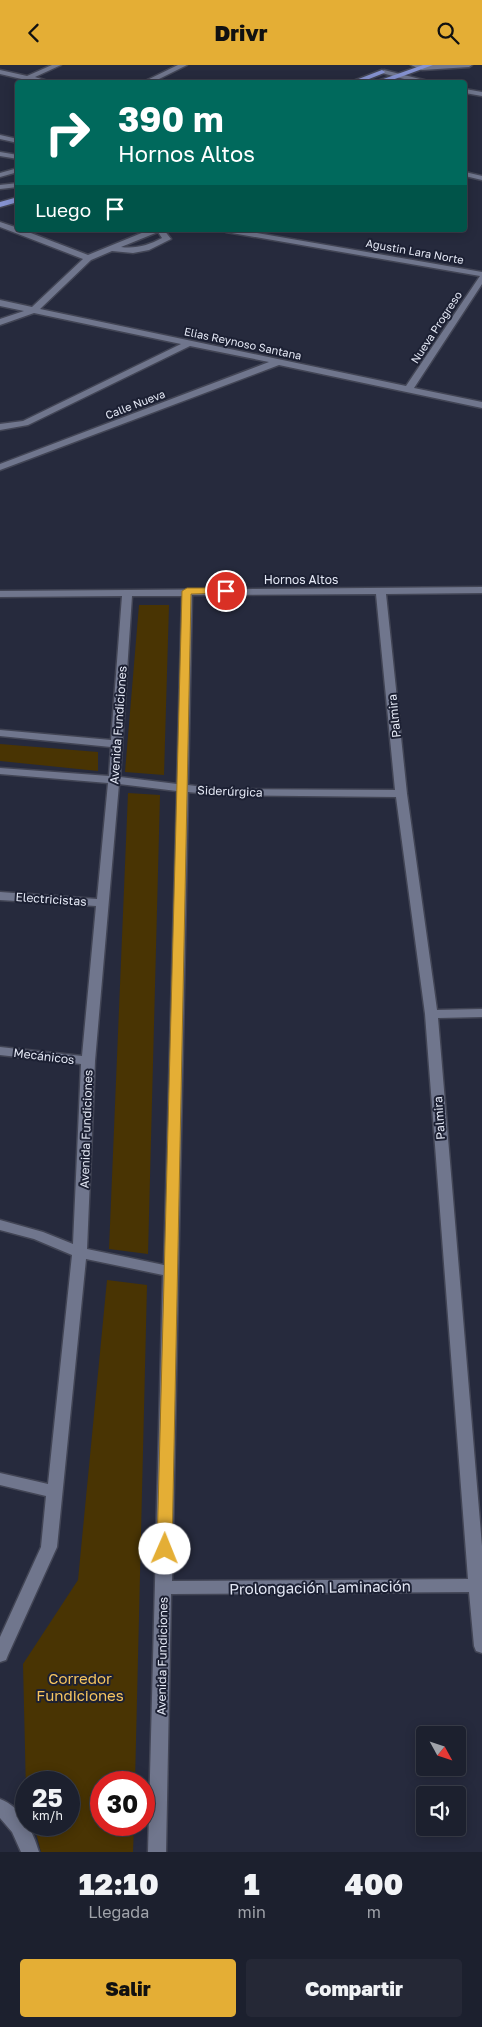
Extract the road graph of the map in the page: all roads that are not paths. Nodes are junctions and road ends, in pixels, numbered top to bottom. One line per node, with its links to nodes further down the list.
1 (58, 65): 10 (street)
2 (184, 65): 12 (street)
3 (406, 65): 8 (main road)
4 (430, 65): 6 (main road)
5 (469, 65): 6 (street)
6 (418, 66): 9 (main road)
7 (0, 72): 10 (street)
8 (384, 72): 9 (street); 13 (main road)
9 (398, 75): 14 (main road); 15 (street)
10 (27, 77): 11 (street)
11 (39, 80)
12 (151, 80)
13 (360, 80)
14 (384, 80)
15 (418, 80)
16 (467, 91): 17 (street)
17 (482, 94)
18 (0, 137): 19 (street)
19 (15, 140)
20 (0, 153): 21 (street)
21 (15, 156)
22 (15, 170): 24 (street)
23 (467, 174): 25 (street)
24 (0, 175)
25 (482, 178)
26 (15, 185): 27 (street)
27 (0, 187)
28 (15, 192): 29 (main road)
29 (0, 196)
30 (15, 200): 31 (main road)
31 (0, 205)
32 (3, 228): 37 (street)
33 (153, 232): 36 (street)
34 (160, 232): 36 (street)
35 (237, 232): 38 (street, Agustin Lara Norte)
36 (110, 248): 37 (street)
37 (88, 258): 40 (street)
38 (482, 276): 44 (street, Nueva Progreso)
39 (0, 303): 40 (street, Elias Reynoso Santana)
40 (34, 310): 41 (street); 42 (street, Elias Reynoso Santana)
41 (0, 322)
42 (188, 343): 43 (street, Elias Reynoso Santana); 46 (street)
43 (278, 362): 44 (street, Elias Reynoso Santana); 47 (street, Calle Nueva)
44 (408, 390): 45 (street, Elias Reynoso Santana)
45 (482, 405)
46 (0, 427)
47 (0, 467)
48 (482, 589): 51 (street, Hornos Altos)
49 (187, 591): 50 (street, Hornos Altos); 51 (street, Hornos Altos); 57 (street, Avenida Fundiciones)
50 (127, 592): 52 (street, Hornos Altos); 54 (street, Avenida Fundiciones)
51 (381, 592): 58 (street, Palmira)
52 (0, 594)
53 (0, 733): 54 (street)
54 (116, 744): 56 (street, Avenida Fundiciones)
55 (0, 771): 56 (street, Siderúrgica)
56 (114, 780): 57 (street, Siderúrgica); 60 (street, Avenida Fundiciones)
57 (182, 788): 58 (street, Siderúrgica); 67 (street, Avenida Fundiciones)
58 (401, 794): 62 (street, Palmira)
59 (0, 896): 60 (street, Electricistas)
60 (103, 903): 64 (street, Avenida Fundiciones)
61 (482, 1013): 62 (street)
62 (431, 1014): 70 (street, Palmira)
63 (0, 1051): 64 (street, Mecánicos)
64 (88, 1061): 66 (street, Avenida Fundiciones)
65 (0, 1225): 66 (street)
66 (80, 1253): 67 (street); 69 (street, Avenida Fundiciones)
67 (171, 1271): 71 (street, Avenida Fundiciones)
68 (0, 1479): 69 (street)
69 (56, 1492): 73 (street, Avenida Fundiciones)
70 (476, 1585): 71 (street, Prolongación Laminación); 72 (street, Palmira)
71 (164, 1589): 76 (street, Avenida Fundiciones)
72 (482, 1646)
73 (0, 1655)
74 (0, 1807): 75 (street)
75 (30, 1852)
76 (158, 1852)

